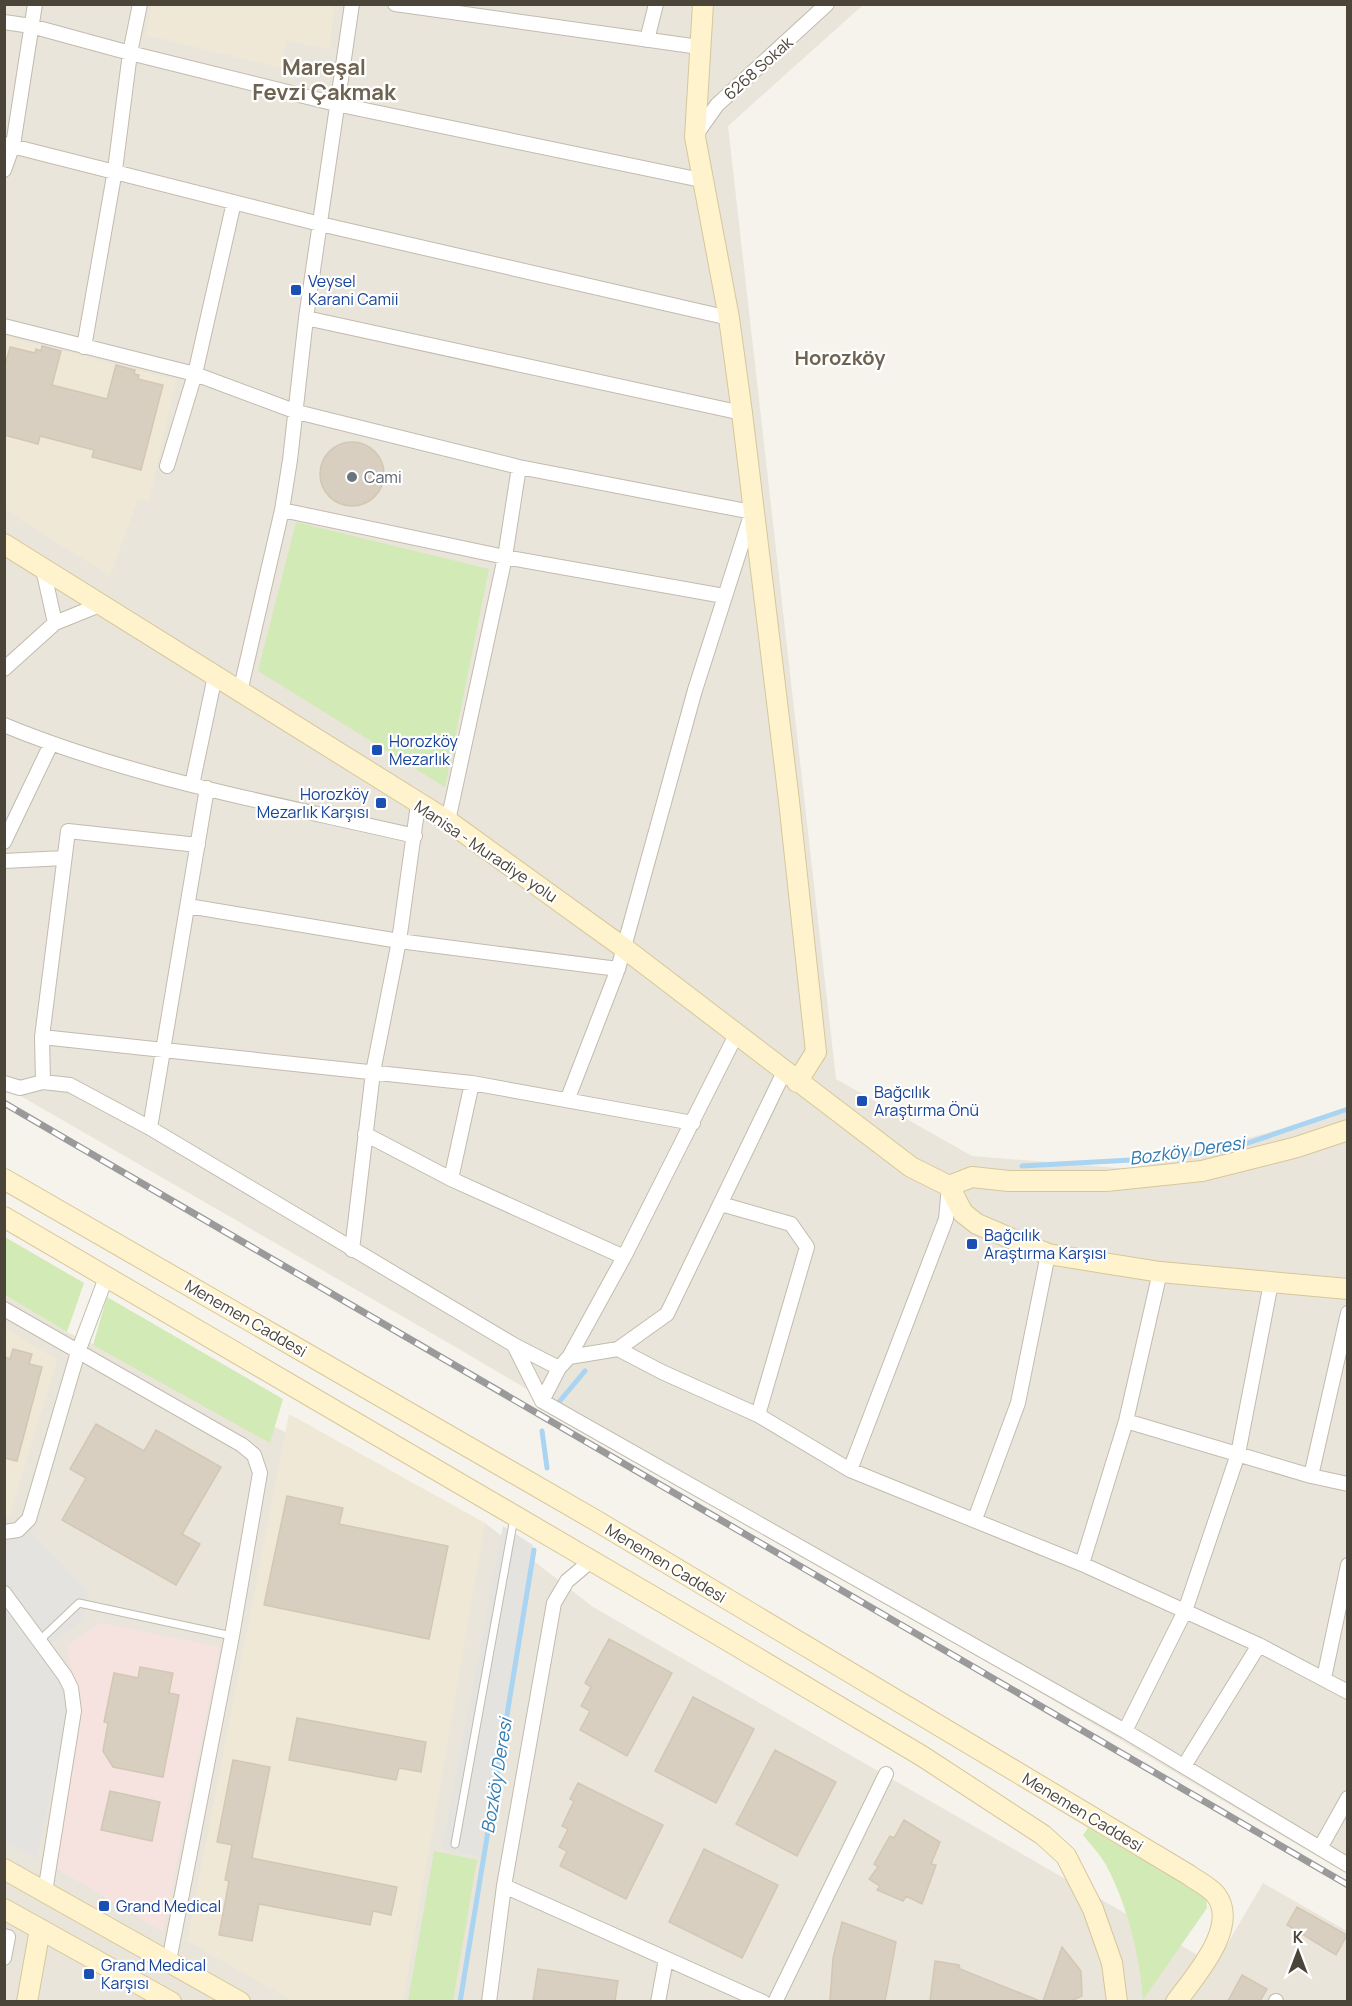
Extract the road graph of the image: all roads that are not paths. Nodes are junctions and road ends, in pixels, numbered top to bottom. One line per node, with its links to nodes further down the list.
1 (35, 4): 9 (street)
2 (140, 4): 12 (street)
3 (352, 4): 13 (street)
4 (395, 4): 10 (street)
5 (656, 4): 10 (street)
6 (703, 4): 11 (main road)
7 (826, 4): 14 (street, 6268 Sokak)
8 (4, 22): 9 (street)
9 (31, 26): 12 (street); 15 (street)
10 (647, 40): 11 (street)
11 (699, 47): 14 (main road)
12 (130, 53): 13 (street); 17 (street)
13 (336, 104): 18 (street); 20 (street)
14 (695, 137): 18 (main road)
15 (9, 145): 16 (street); 17 (street)
16 (4, 170)
17 (115, 170): 19 (street); 24 (street)
18 (701, 180): 22 (main road)
19 (234, 202): 20 (street); 25 (street)
20 (320, 224): 21 (street); 22 (street)
21 (306, 318): 26 (street); 27 (street)
22 (729, 318): 27 (main road)
23 (4, 326): 24 (street)
24 (84, 347): 25 (street)
25 (195, 374): 26 (street); 28 (street)
26 (297, 412): 29 (street); 30 (street)
27 (742, 413): 31 (main road)
28 (167, 466)
29 (519, 466): 31 (street); 33 (street)
30 (282, 510): 33 (street); 40 (street)
31 (752, 512): 35 (street); 60 (main road)
32 (4, 544): 34 (main road, Manisa - Muradiye yolu)
33 (505, 557): 35 (street); 46 (street)
34 (43, 569): 36 (main road, Manisa - Muradiye yolu); 37 (street)
35 (724, 596): 54 (street)
36 (102, 604): 37 (street); 39 (main road, Manisa - Muradiye yolu)
37 (55, 623): 38 (street)
38 (4, 669)
39 (215, 676): 40 (main road, Manisa - Muradiye yolu); 43 (street)
40 (240, 692): 45 (main road, Manisa - Muradiye yolu)
41 (4, 724): 42 (street)
42 (51, 744): 43 (street); 48 (street)
43 (192, 785): 44 (street)
44 (207, 788): 47 (street); 49 (street)
45 (418, 804): 46 (main road, Manisa - Muradiye yolu); 47 (street)
46 (448, 821): 54 (main road, Manisa - Muradiye yolu)
47 (415, 836): 53 (street)
48 (4, 842)
49 (198, 845): 50 (street); 52 (street)
50 (64, 858): 51 (street); 57 (street)
51 (4, 861)
52 (188, 906): 53 (street); 58 (street)
53 (399, 941): 55 (street); 59 (street)
54 (624, 948): 55 (street); 56 (main road, Manisa - Muradiye yolu)
55 (618, 969): 64 (street)
56 (736, 1035): 60 (main road, Manisa - Muradiye yolu); 65 (street)
57 (42, 1037): 58 (street); 61 (street)
58 (162, 1048): 59 (street); 66 (street)
59 (373, 1072): 63 (street); 68 (street)
60 (791, 1077): 71 (main road, Manisa - Muradiye yolu); 72 (street)
61 (43, 1082): 62 (street); 66 (street)
62 (4, 1083)
63 (472, 1083): 64 (street); 70 (street)
64 (568, 1098): 65 (street)
65 (693, 1123): 76 (street)
66 (150, 1128): 74 (street)
67 (1347, 1130): 71 (main road)
68 (365, 1134): 70 (street); 74 (street)
69 (4, 1179): 132 (main road, Menemen Caddesi)
70 (451, 1179): 76 (street)
71 (949, 1186): 75 (main road); 92 (street)
72 (721, 1204): 84 (street); 89 (street)
73 (4, 1217): 78 (main road, Menemen Caddesi)
74 (352, 1250): 83 (street)
75 (1048, 1254): 77 (main road); 96 (street)
76 (624, 1257): 86 (street)
77 (1160, 1272): 79 (main road); 90 (street)
78 (107, 1275): 85 (street); 95 (main road, Menemen Caddesi)
79 (1271, 1283): 80 (main road); 91 (street)
80 (1347, 1289)
81 (4, 1309): 85 (street)
82 (1347, 1313): 93 (street)
83 (514, 1345): 87 (street); 88 (street)
84 (618, 1349): 86 (street); 89 (street)
85 (78, 1352): 97 (street); 103 (street)
86 (569, 1357): 87 (street)
87 (559, 1368): 88 (street)
88 (542, 1401): 108 (street)
89 (758, 1415): 92 (street)
90 (1126, 1421): 91 (street); 99 (street)
91 (1238, 1454): 93 (street); 102 (street)
92 (850, 1470): 96 (street)
93 (1311, 1476): 94 (street)
94 (1347, 1484)
95 (515, 1515): 98 (main road, Menemen Caddesi); 112 (lane)
96 (975, 1519): 99 (street)
97 (4, 1532)
98 (592, 1560): 116 (street); 131 (main road, Menemen Caddesi)
99 (1082, 1564): 102 (street)
100 (1347, 1565): 106 (street)
101 (4, 1593): 104 (street)
102 (1185, 1611): 105 (street); 108 (street)
103 (232, 1636): 104 (lane); 123 (street)
104 (39, 1641): 117 (street)
105 (1259, 1645): 106 (street); 109 (street)
106 (1323, 1678): 107 (street)
107 (1347, 1692)
108 (1125, 1731): 109 (street)
109 (1184, 1766): 113 (street)
110 (886, 1774): 130 (street)
111 (1347, 1798): 113 (street)
112 (455, 1844)
113 (1320, 1848): 114 (street)
114 (1347, 1865)
115 (4, 1869): 117 (main road)
116 (504, 1886): 122 (street); 127 (street)
117 (45, 1892): 123 (main road)
118 (4, 1909): 119 (main road)
119 (40, 1929): 124 (main road); 125 (main road)
120 (4, 1936): 121 (street)
121 (4, 1958)
122 (666, 1959): 128 (street); 129 (street)
123 (169, 1961): 126 (main road)
124 (27, 2001)
125 (171, 2001)
126 (240, 2001)
127 (489, 2001)
128 (658, 2001)
129 (763, 2001)
130 (775, 2001)
131 (1117, 2001)
132 (1176, 2001)

